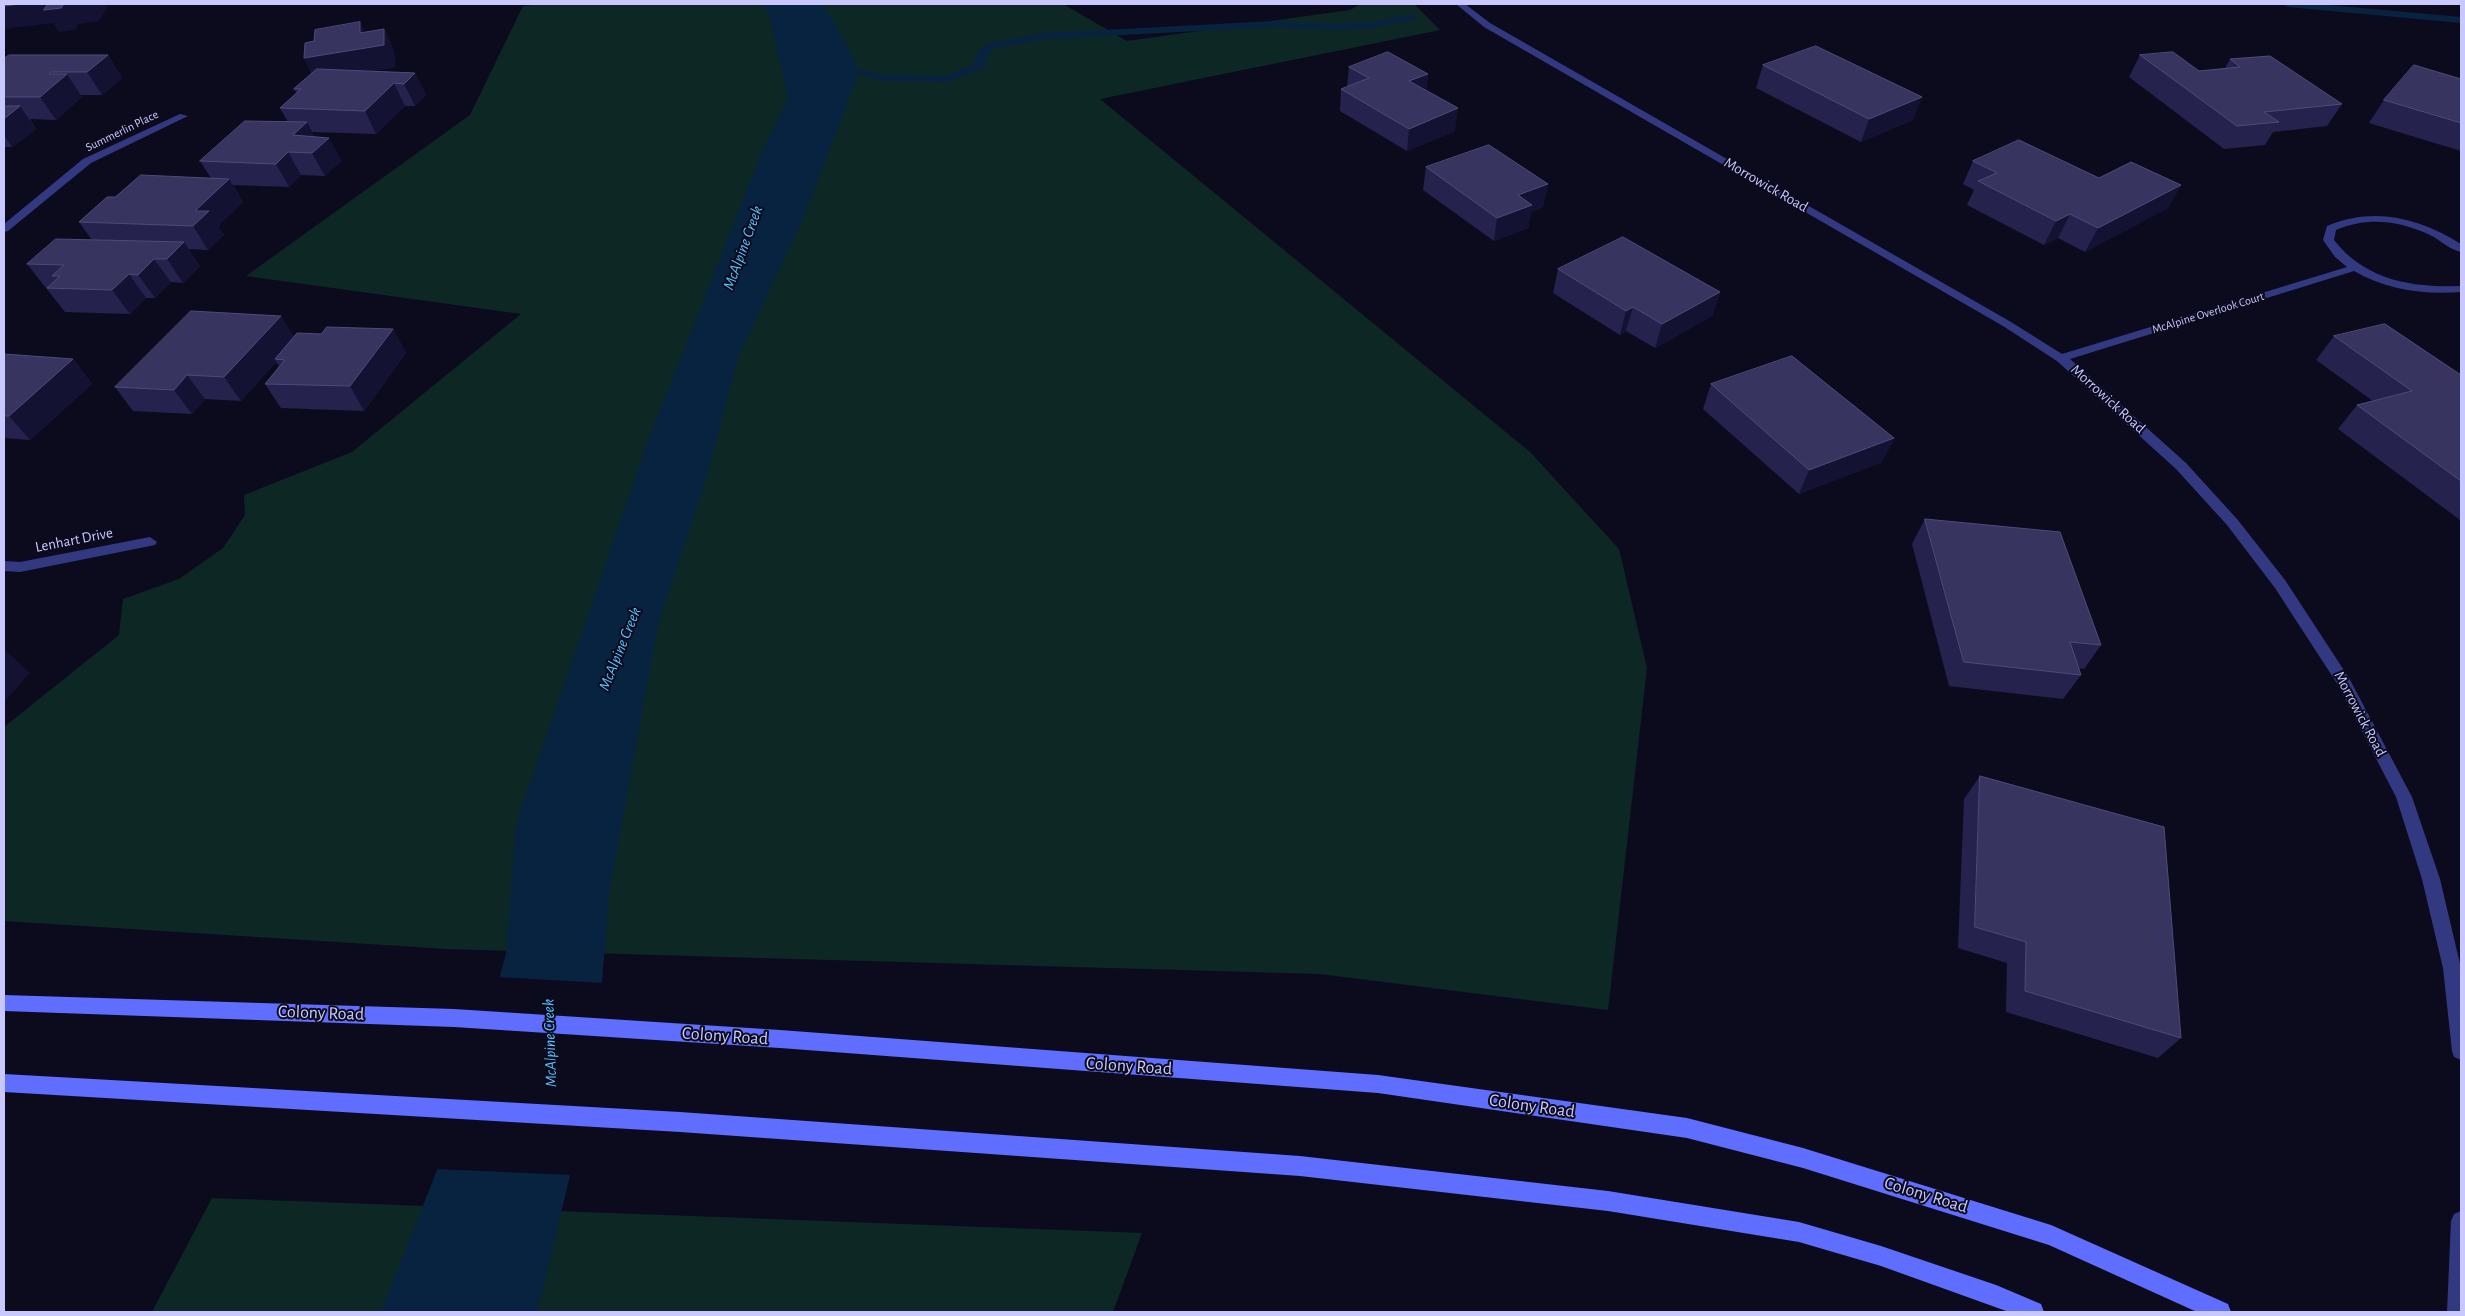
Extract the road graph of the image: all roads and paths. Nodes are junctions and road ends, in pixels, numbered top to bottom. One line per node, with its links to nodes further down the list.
1 (1460, 4): 7 (street, Morrowick Road)
2 (182, 116): 3 (street, Summerlin Place)
3 (4, 229)
4 (2461, 249): 5 (street)
5 (2354, 268): 6 (street); 7 (street, McAlpine Overlook Court)
6 (2461, 288)
7 (2062, 358): 11 (street, Morrowick Road)
8 (150, 542): 9 (street, Lenhart Drive)
9 (4, 566)
10 (4, 1003): 15 (main road, Colony Road)
11 (2461, 1051)
12 (4, 1083): 14 (main road)
13 (2461, 1221): 16 (street)
14 (2033, 1312)
15 (2220, 1312)
16 (2458, 1312)

